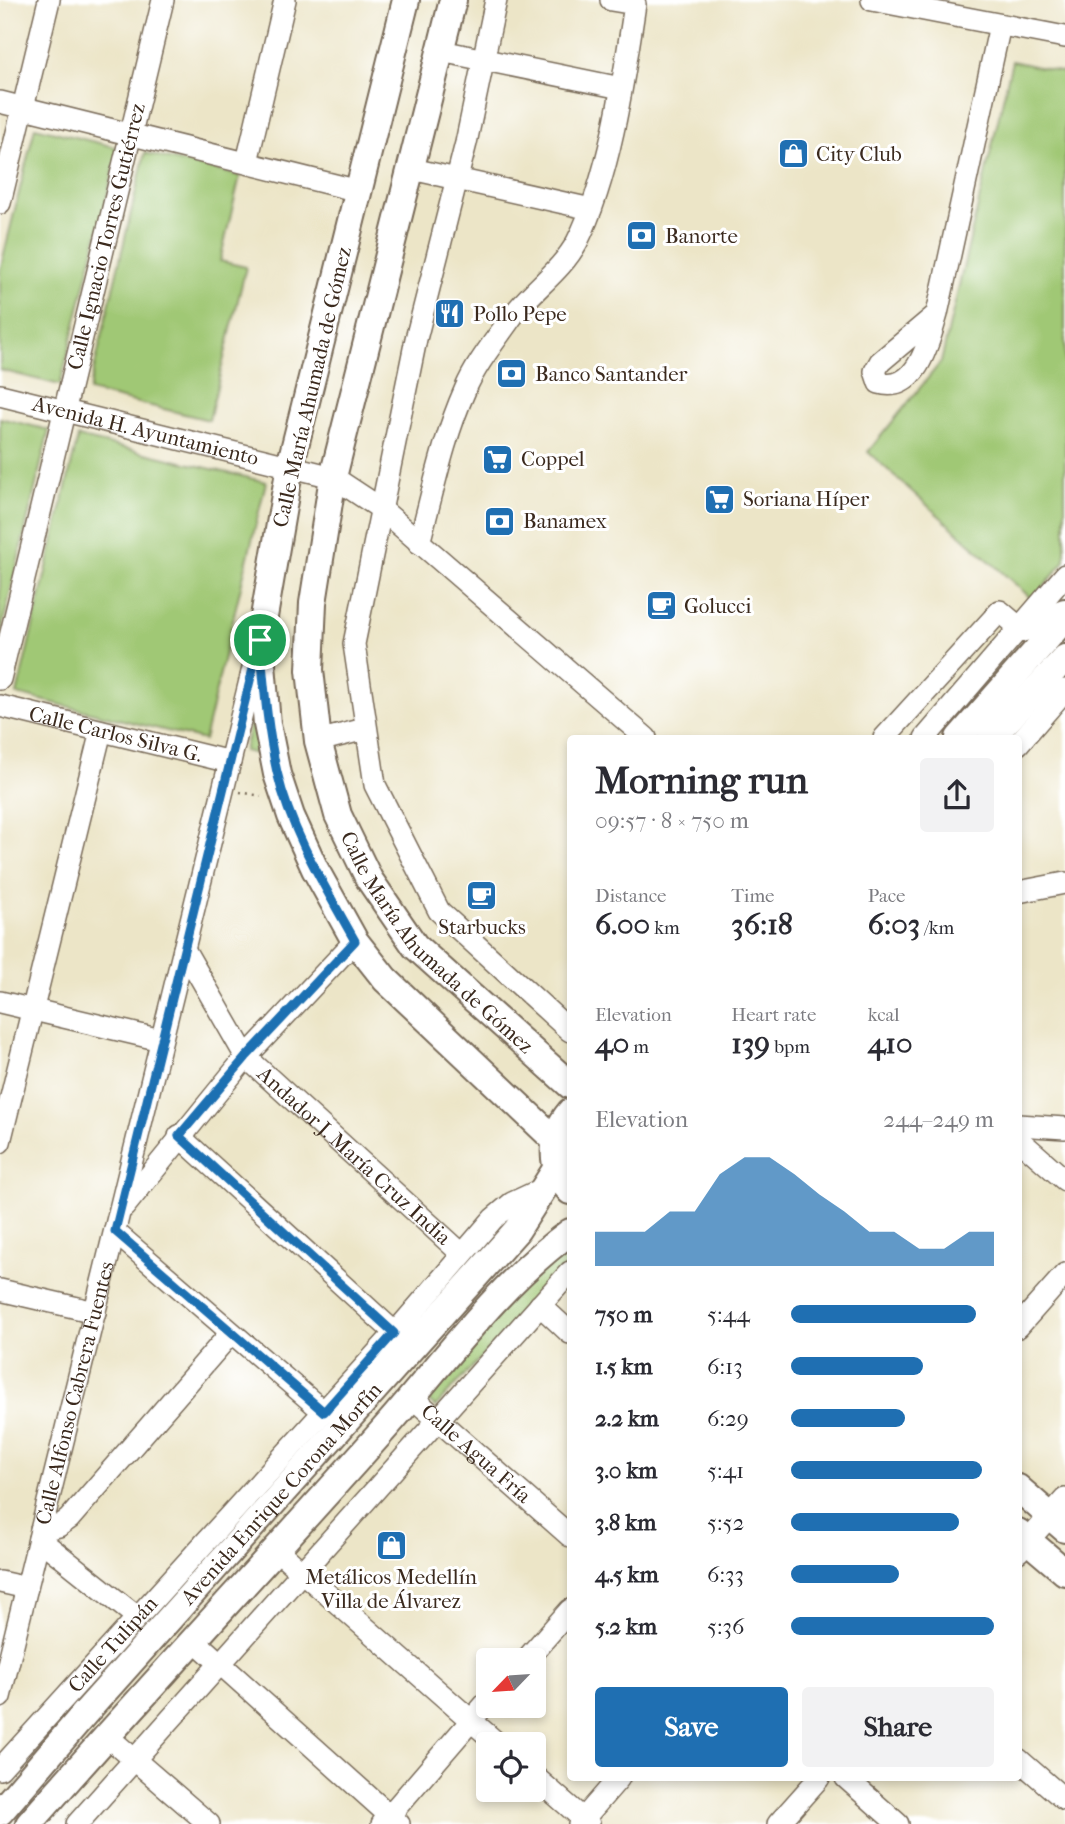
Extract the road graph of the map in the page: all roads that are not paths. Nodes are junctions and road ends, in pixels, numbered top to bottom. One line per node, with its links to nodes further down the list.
1 (49, 0): 17 (street)
2 (163, 0): 18 (street, Calle Ignacio Torres Gutiérrez)
3 (285, 0): 19 (street)
4 (406, 0): 22 (main road, Calle María Ahumada de Gómez)
5 (453, 0): 13 (main road, Calle María Ahumada de Gómez)
6 (496, 0): 14 (street)
7 (611, 0): 9 (street)
8 (872, 0): 10 (street)
9 (635, 2): 15 (street)
10 (938, 6): 11 (street)
11 (1000, 25): 12 (street); 25 (street)
12 (1065, 37)
13 (441, 51): 14 (street); 20 (main road, Calle María Ahumada de Gómez)
14 (484, 61): 15 (street); 21 (street)
15 (621, 88): 24 (street)
16 (0, 102): 17 (street)
17 (23, 108): 18 (street); 23 (street)
18 (131, 135): 19 (street); 27 (street, Calle Ignacio Torres Gutiérrez)
19 (247, 162): 22 (street)
20 (412, 169): 21 (street); 29 (main road, Calle María Ahumada de Gómez)
21 (457, 178): 24 (street); 30 (street)
22 (359, 191): 28 (main road, Calle María Ahumada de Gómez)
23 (0, 203)
24 (591, 209): 31 (street)
25 (937, 314)
26 (0, 395): 27 (street, Avenida H. Ayuntamiento)
27 (64, 411): 28 (street, Avenida H. Ayuntamiento); 38 (street, Calle Ignacio Torres Gutiérrez)
28 (290, 466): 29 (street, Avenida H. Ayuntamiento); 36 (main road, Calle María Ahumada de Gómez)
29 (333, 477): 30 (street, Avenida H. Ayuntamiento); 49 (main road, Calle María Ahumada de Gómez)
30 (380, 508): 31 (street, Avenida H. Ayuntamiento); 41 (street)
31 (419, 543): 43 (street, Avenida H. Ayuntamiento)
32 (1065, 575): 35 (street)
33 (1065, 612): 35 (main road)
34 (1065, 618): 46 (main road)
35 (1021, 629): 44 (street); 45 (street)
36 (260, 640): 50 (street, Calle Alfonso Cabrera Fuentes); 53 (main road, Calle María Ahumada de Gómez)
37 (1065, 658): 47 (main road)
38 (0, 679)
39 (1065, 690): 48 (street)
40 (0, 706): 42 (street, Calle Carlos Silva G.)
41 (365, 729): 49 (street); 57 (street)
42 (101, 731): 50 (street, Calle Carlos Silva G.); 56 (street)
43 (643, 735)
44 (887, 735)
45 (928, 735)
46 (962, 735)
47 (994, 735)
48 (1022, 739)
49 (318, 741): 59 (main road, Calle María Ahumada de Gómez)
50 (230, 762): 54 (street, Calle Alfonso Cabrera Fuentes)
51 (1065, 883): 52 (street)
52 (1022, 890)
53 (355, 941): 60 (street); 67 (main road, Calle María Ahumada de Gómez)
54 (184, 949): 58 (street, Calle Alfonso Cabrera Fuentes); 60 (street, Andador J. María Cruz India)
55 (0, 1002): 56 (street)
56 (33, 1009): 58 (street); 68 (street)
57 (567, 1028)
58 (162, 1041): 73 (street, Calle Alfonso Cabrera Fuentes)
59 (530, 1048): 61 (street); 62 (main road, Calle María Ahumada de Gómez)
60 (246, 1057): 66 (street); 75 (street, Andador J. María Cruz India)
61 (567, 1071)
62 (567, 1082)
63 (567, 1116): 67 (main road)
64 (1022, 1125): 65 (street)
65 (1065, 1128)
66 (179, 1136): 73 (street); 83 (street)
67 (555, 1140): 70 (main road)
68 (0, 1142)
69 (1022, 1142): 71 (street)
70 (549, 1179): 72 (main road); 75 (street, Calle Tulipán); 102 (main road, Avenida Enrique Corona Morfín)
71 (1065, 1180)
72 (567, 1189)
73 (117, 1223): 80 (street, Calle Alfonso Cabrera Fuentes); 84 (street)
74 (567, 1234): 85 (main road, Avenida Enrique Corona Morfín)
75 (462, 1254): 83 (street, Calle Tulipán)
76 (1065, 1274): 81 (street)
77 (567, 1275): 79 (street)
78 (0, 1290): 80 (street)
79 (540, 1305): 82 (street); 87 (street)
80 (95, 1312): 91 (street, Calle Alfonso Cabrera Fuentes)
81 (1022, 1322)
82 (567, 1330)
83 (394, 1333): 86 (street, Calle Tulipán)
84 (230, 1334): 86 (street); 91 (street)
85 (413, 1398): 87 (street, Calle Agua Fría); 93 (main road, Avenida Enrique Corona Morfín)
86 (324, 1412): 99 (street, Calle Tulipán)
87 (438, 1419): 90 (street, Calle Agua Fría); 94 (street)
88 (1022, 1490): 89 (main road)
89 (1060, 1514): 92 (street)
90 (567, 1533)
91 (40, 1534): 97 (street, Calle Alfonso Cabrera Fuentes); 99 (street)
92 (1022, 1541): 95 (main road)
93 (277, 1550): 94 (street); 100 (main road, Avenida Enrique Corona Morfín)
94 (301, 1571): 103 (street); 106 (street)
95 (1065, 1573)
96 (0, 1582): 97 (street)
97 (27, 1588): 104 (street, Calle Alfonso Cabrera Fuentes)
98 (567, 1613): 101 (street)
99 (137, 1617): 111 (street, Calle Tulipán)
100 (195, 1641): 103 (street); 108 (main road, Avenida Enrique Corona Morfín)
101 (536, 1648)
102 (135, 1657): 111 (street); 117 (main road, Avenida Enrique Corona Morfín)
103 (220, 1663): 109 (street); 118 (street)
104 (0, 1697)
105 (476, 1714): 106 (street)
106 (471, 1720): 107 (street); 118 (street)
107 (484, 1732)
108 (107, 1736): 109 (street); 120 (main road, Avenida Enrique Corona Morfín)
109 (136, 1759): 121 (street); 122 (street)
110 (1022, 1762): 116 (street)
111 (0, 1771)
112 (617, 1781): 119 (street)
113 (816, 1781): 123 (street)
114 (849, 1781): 124 (street)
115 (546, 1787): 119 (street)
116 (1065, 1800)
117 (0, 1812)
118 (390, 1821)
119 (583, 1822)
120 (29, 1824)
121 (77, 1824)
122 (209, 1824)
123 (778, 1824)
124 (898, 1824)

